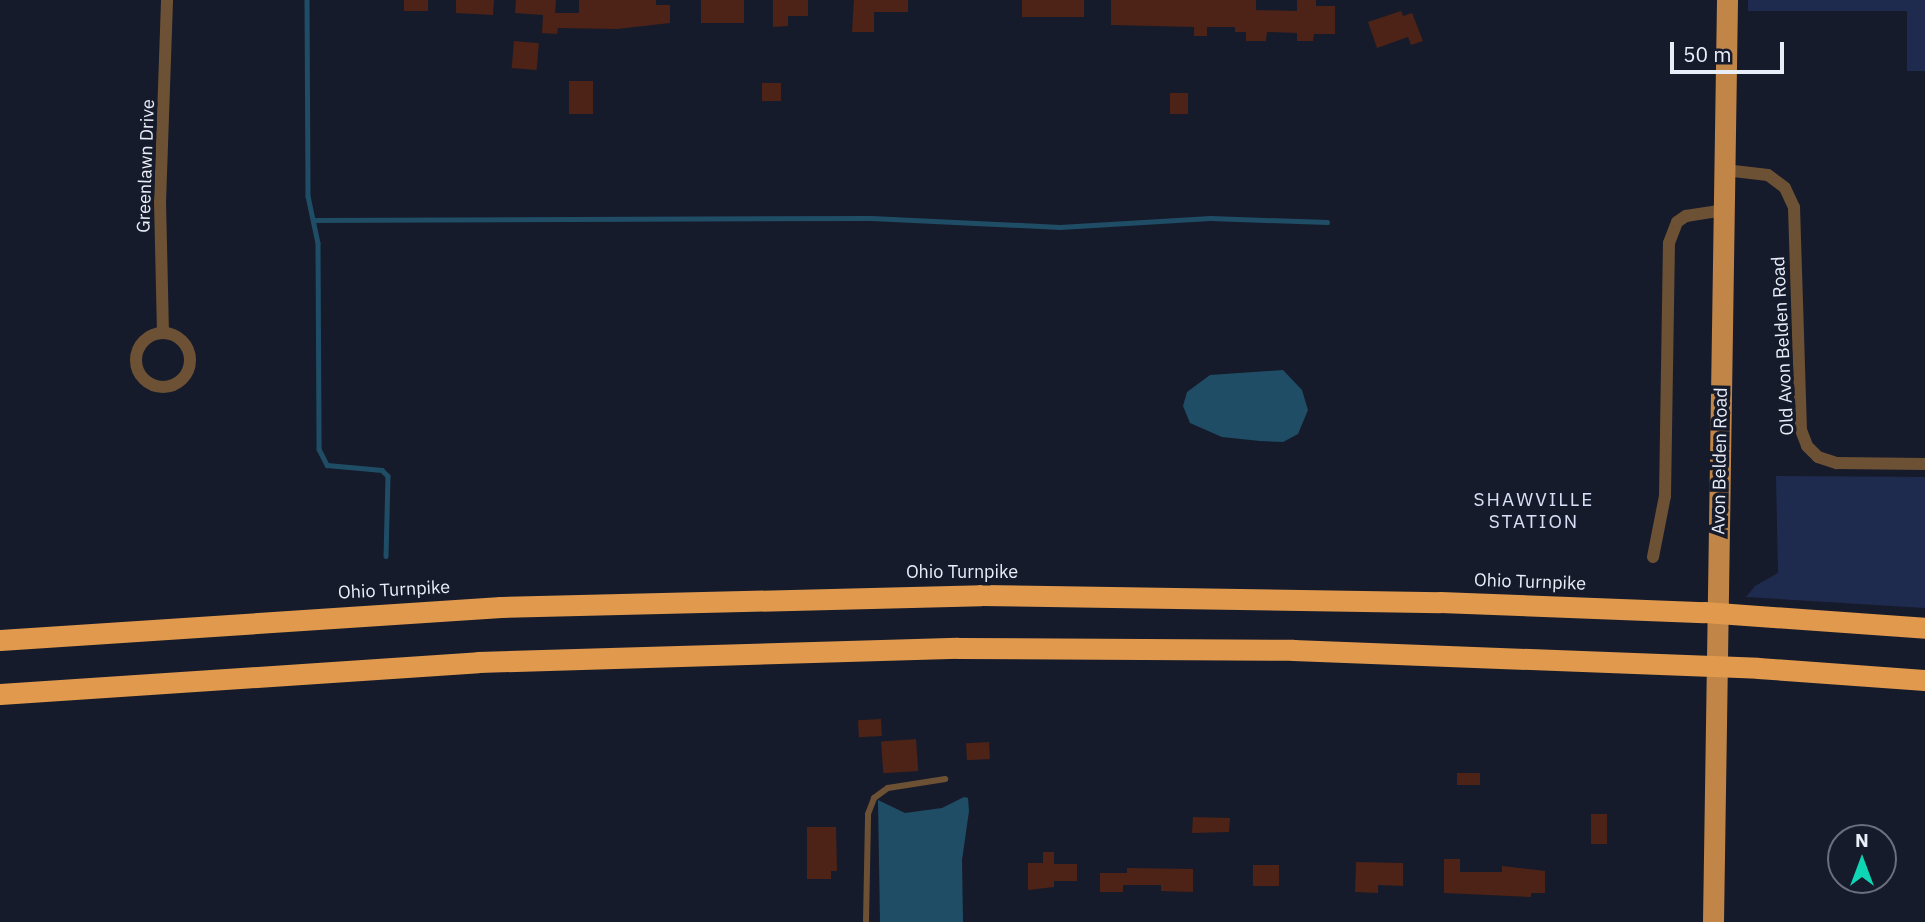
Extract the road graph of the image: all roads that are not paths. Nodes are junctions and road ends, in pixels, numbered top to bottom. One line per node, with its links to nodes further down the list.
1 (167, 0): 5 (street, Greenlawn Drive)
2 (1727, 0): 3 (main road, Avon Belden Road)
3 (1725, 170): 4 (main road, Avon Belden Road); 6 (street, Old Avon Belden Road)
4 (1724, 210): 7 (street); 14 (main road, Avon Belden Road)
5 (163, 333): 5 (street)
6 (1925, 464)
7 (1654, 557)
8 (1925, 628): 9 (highway, Ohio Turnpike)
9 (0, 640)
10 (1925, 680): 11 (highway)
11 (0, 694)
12 (945, 779): 13 (lane)
13 (866, 922)
14 (1713, 922)

